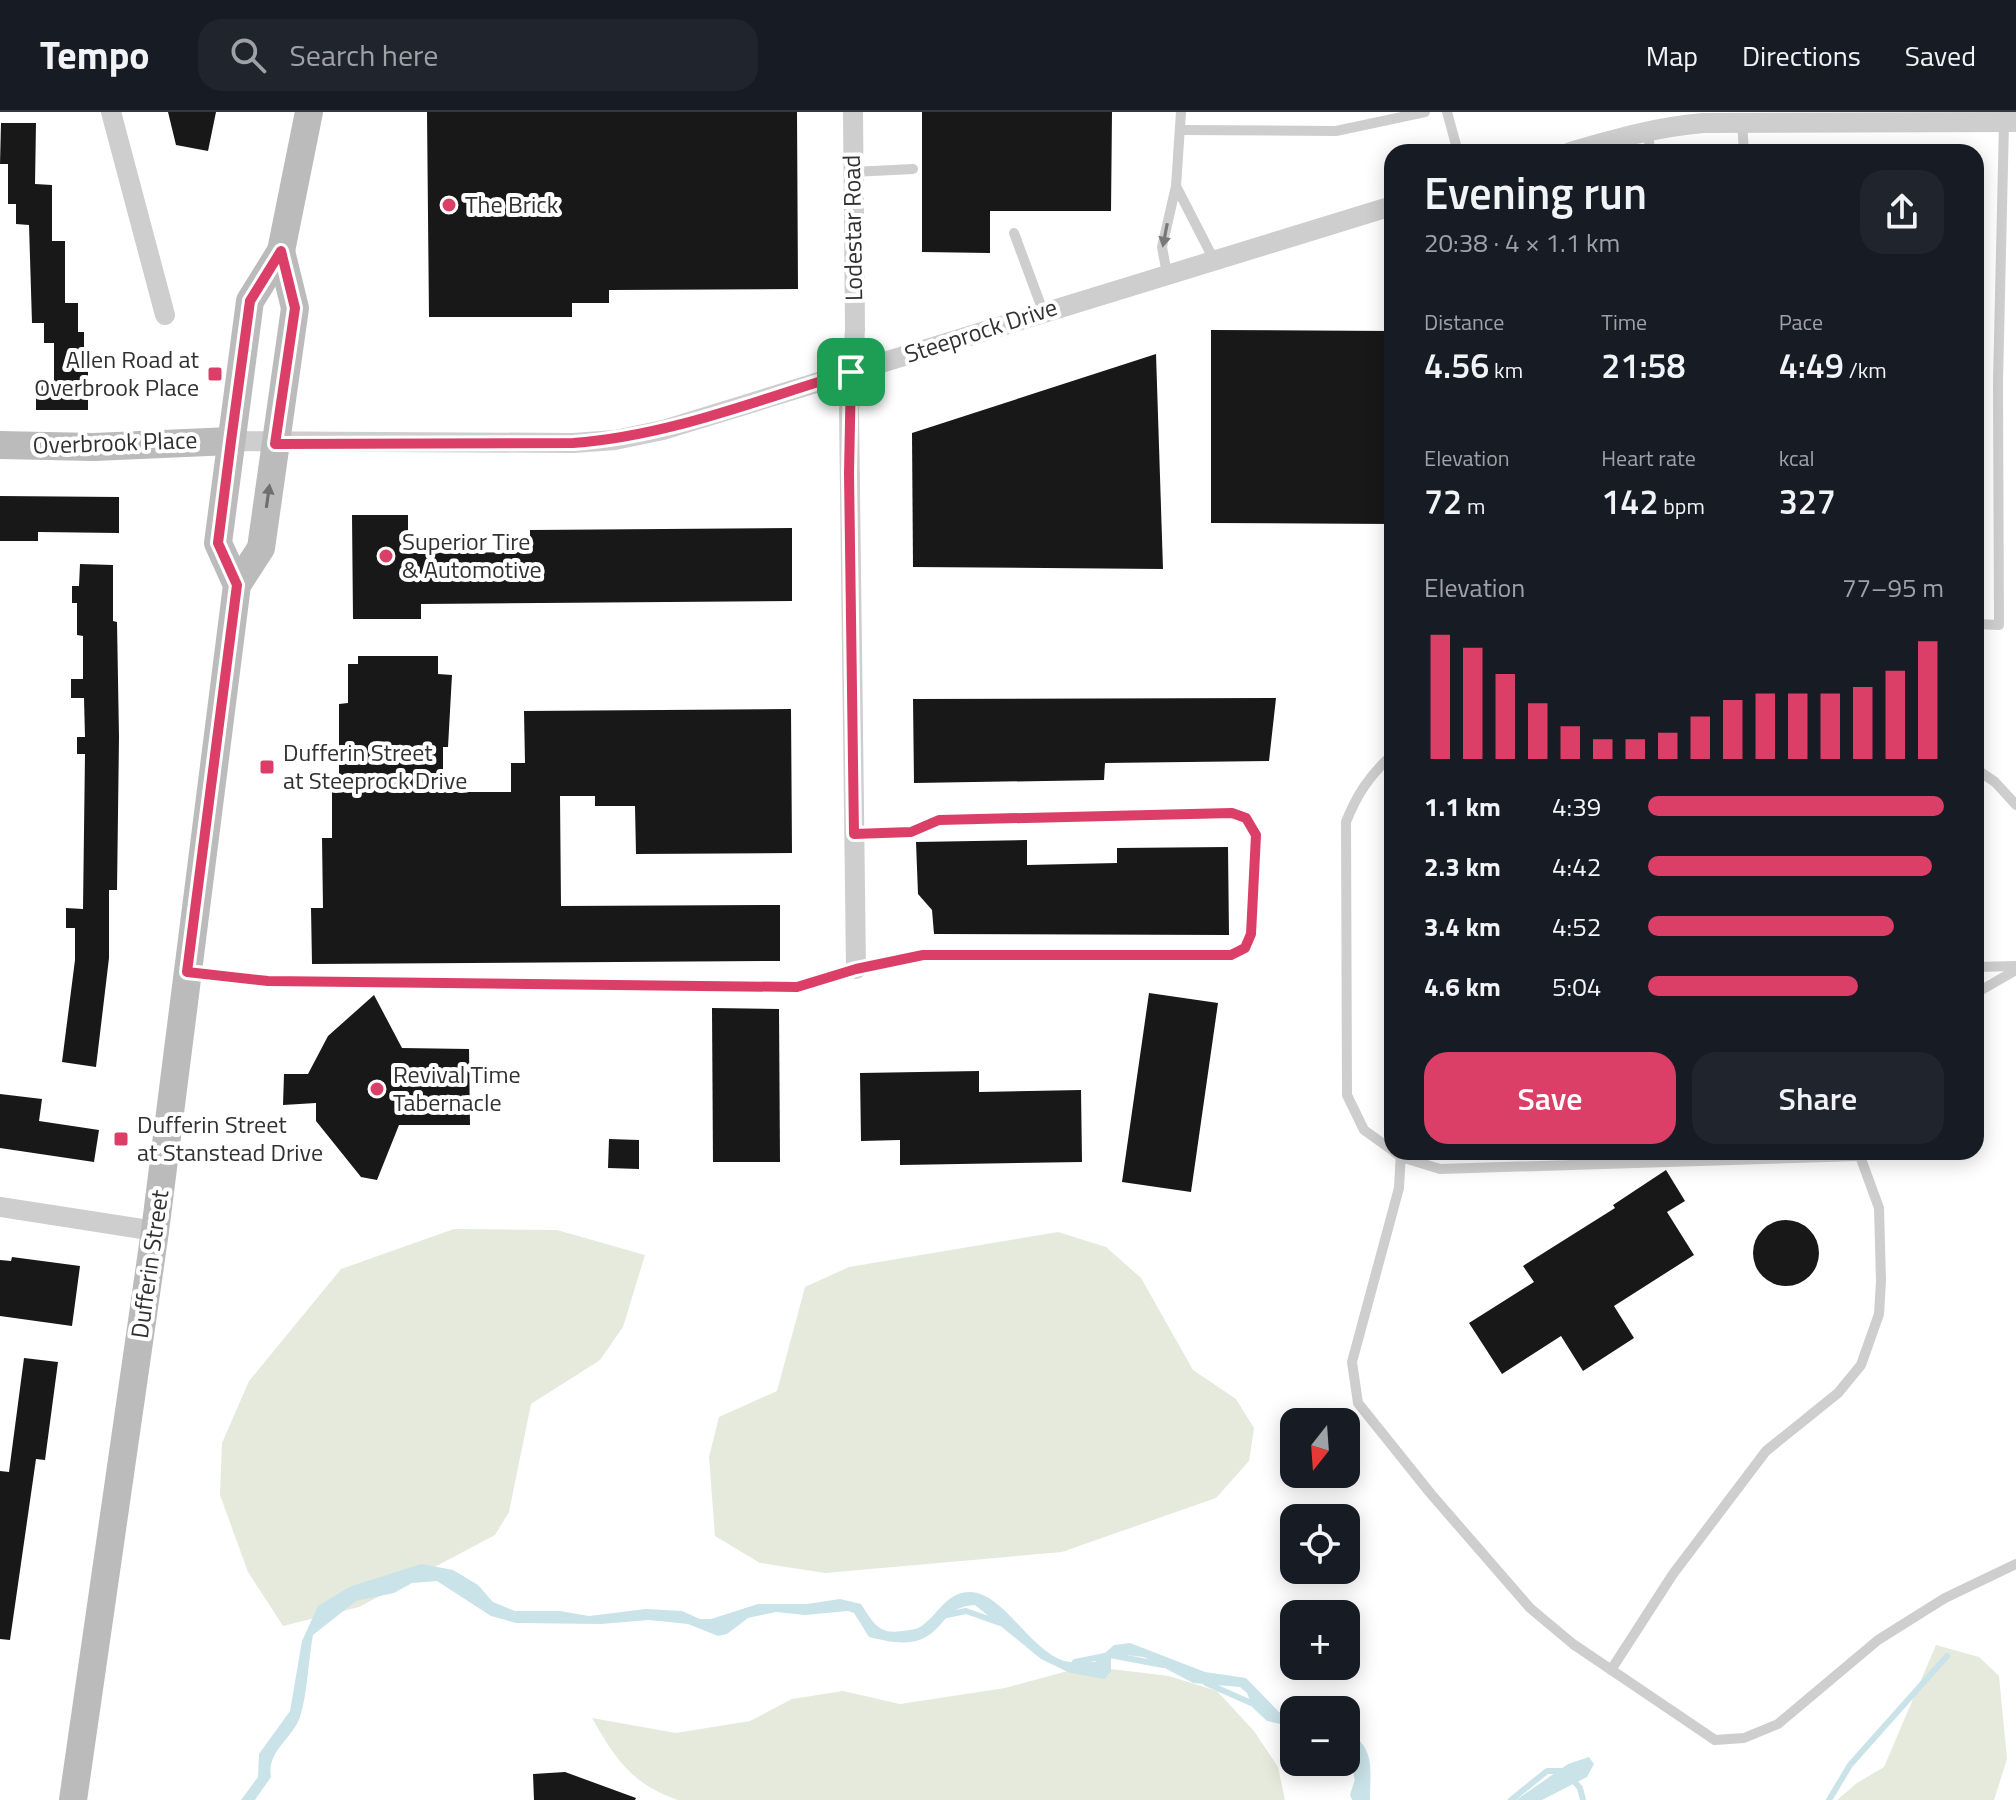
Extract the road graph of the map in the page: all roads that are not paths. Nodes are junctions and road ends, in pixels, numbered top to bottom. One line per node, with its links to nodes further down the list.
1 (111, 112): 26 (street)
2 (309, 112): 22 (main road, Dufferin Street)
3 (853, 112): 18 (street, Lodestar Road)
4 (1181, 112): 11 (lane)
5 (1425, 112): 11 (lane)
6 (1447, 112): 13 (lane)
7 (1842, 117): 9 (street); 10 (street)
8 (1708, 118): 9 (street); 12 (street)
9 (1742, 122): 16 (lane)
10 (2010, 122): 32 (lane)
11 (1181, 130): 19 (lane)
12 (1648, 130): 14 (street); 15 (lane)
13 (1456, 144)
14 (1598, 144)
15 (1649, 144)
16 (1743, 144)
17 (913, 169): 18 (lane)
18 (853, 172): 27 (street, Lodestar Road)
19 (1176, 186): 23 (lane); 24 (lane, one-way to 24)
20 (1384, 208): 23 (street, Steeprock Drive)
21 (1014, 233): 25 (lane)
22 (281, 251): 29 (main road, Dufferin Street); 30 (main road, Dufferin Street)
23 (1214, 260): 24 (street, Steeprock Drive)
24 (1167, 274): 25 (street, Steeprock Drive)
25 (1043, 311): 27 (street, Steeprock Drive)
26 (165, 315)
27 (851, 372): 30 (street, Steeprock Drive); 36 (street, Lodestar Road)
28 (2, 439): 29 (main road, Overbrook Place)
29 (231, 441): 30 (street, Steeprock Drive); 31 (main road, Dufferin Street)
30 (275, 444): 31 (main road, Dufferin Street, one-way to 30)
31 (237, 585): 40 (main road, Dufferin Street)
32 (1984, 624)
33 (1384, 762): 42 (lane)
34 (1984, 774): 35 (lane)
35 (2016, 805)
36 (854, 834): 39 (street, Lodestar Road); 39 (lane)
37 (1984, 967): 38 (lane)
38 (2016, 968): 41 (lane)
39 (856, 969): 40 (lane)
40 (187, 972): 48 (main road, Dufferin Street)
41 (1984, 988)
42 (1384, 1144)
43 (1397, 1160): 50 (lane)
44 (1416, 1160): 45 (lane)
45 (1693, 1160)
46 (1864, 1160): 50 (lane)
47 (0, 1207): 48 (street)
48 (155, 1231): 51 (main road, Dufferin Street)
49 (2016, 1564): 50 (lane)
50 (1611, 1670)
51 (73, 1800)

